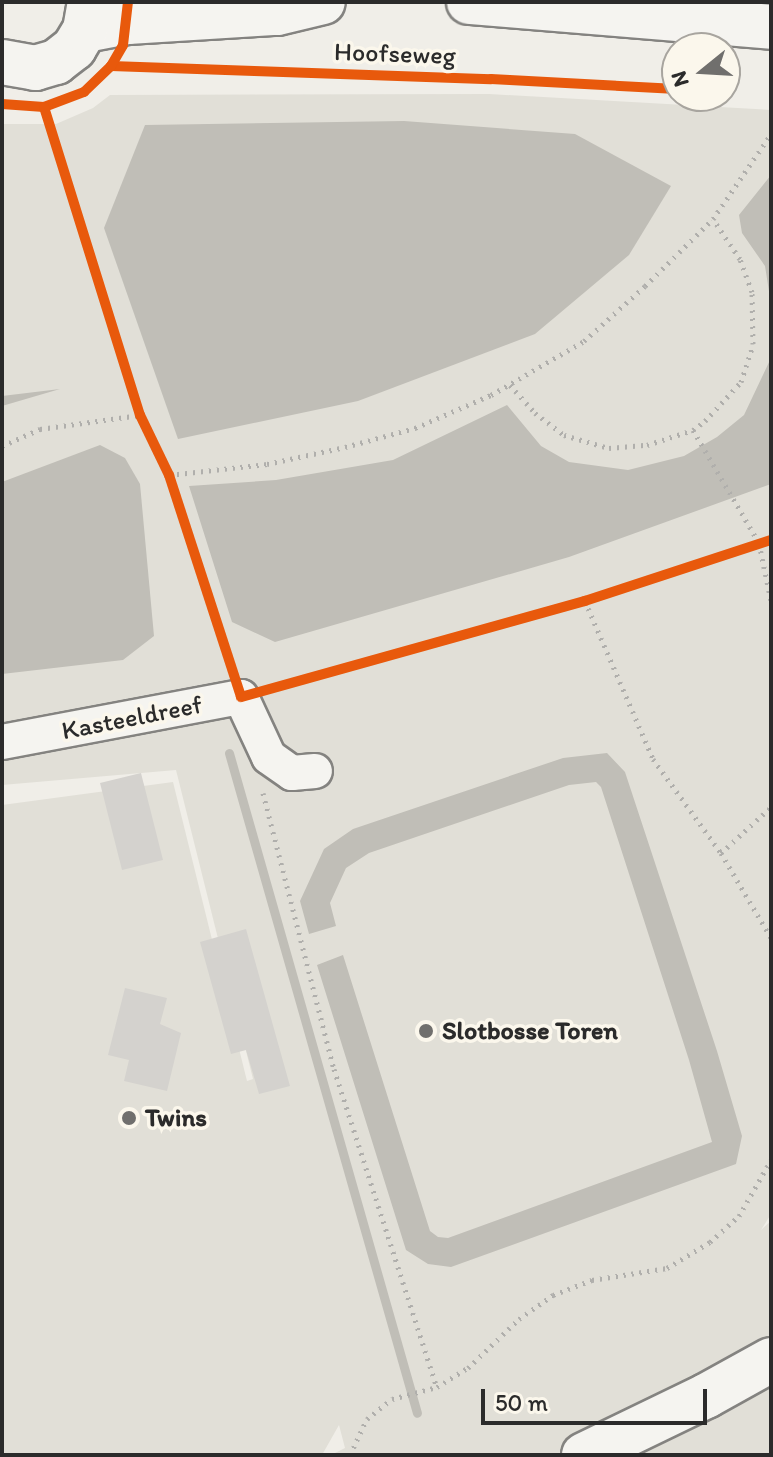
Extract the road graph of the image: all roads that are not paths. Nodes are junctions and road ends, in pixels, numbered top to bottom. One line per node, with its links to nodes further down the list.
1 (323, 2): 3 (street, Hoofseweg)
2 (469, 2): 4 (street)
3 (87, 16): 5 (street)
4 (771, 27)
5 (2, 62)
6 (2, 742): 7 (street, Kasteeldreef)
7 (315, 771)
8 (771, 1360): 9 (street)
9 (584, 1455)

